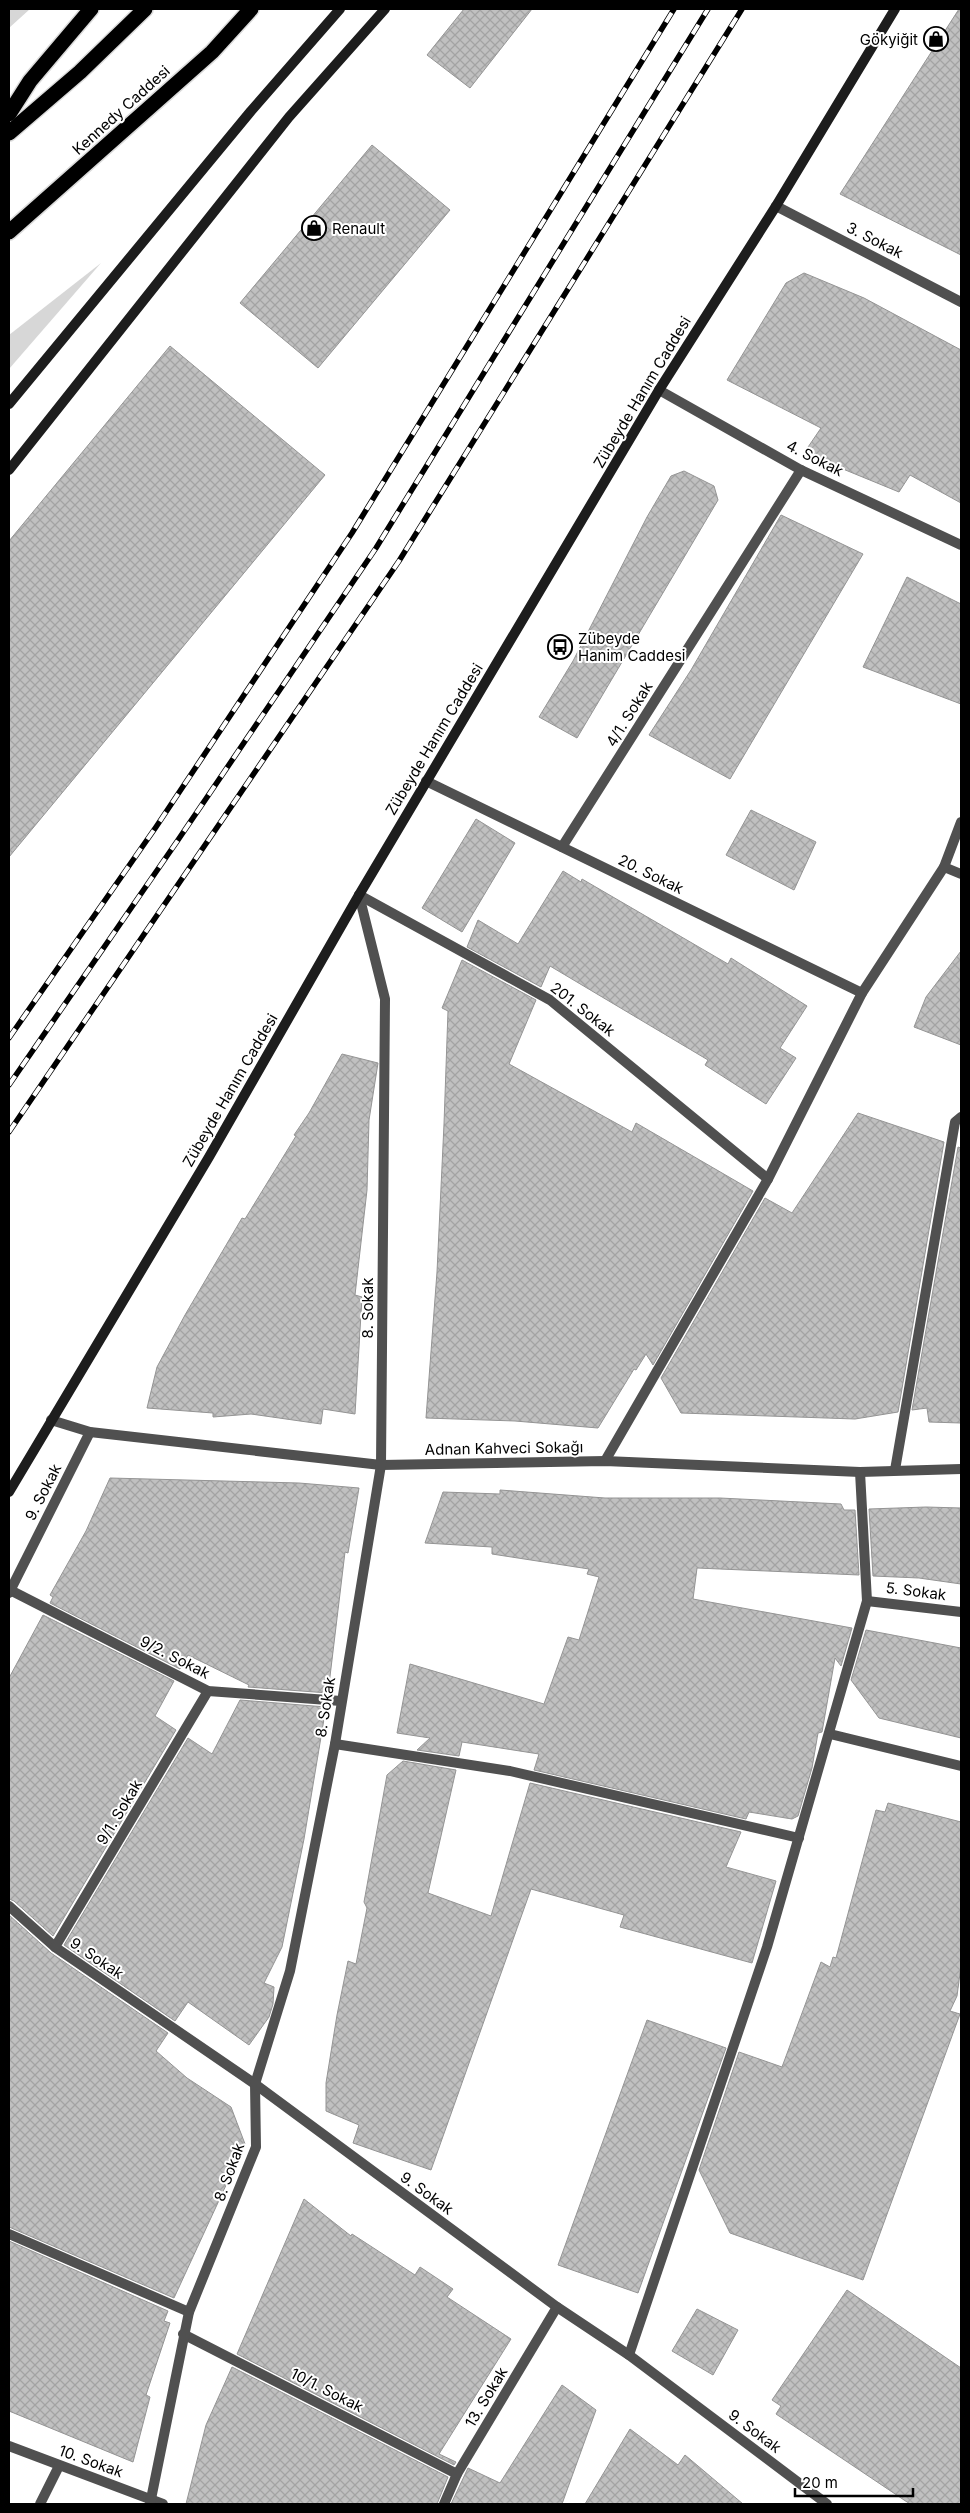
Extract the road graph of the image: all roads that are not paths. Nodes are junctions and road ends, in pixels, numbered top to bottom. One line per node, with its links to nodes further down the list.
1 (91, 9): 7 (highway)
2 (146, 9): 8 (highway)
3 (251, 9): 10 (highway, Kennedy Caddesi)
4 (340, 9): 13 (main road)
5 (385, 9): 14 (main road)
6 (895, 9): 9 (main road, Zübeyde Hanım Caddesi)
7 (9, 114)
8 (9, 133)
9 (776, 206): 11 (street, 3. Sokak); 12 (main road, Zübeyde Hanım Caddesi)
10 (9, 232)
11 (961, 302)
12 (659, 390): 15 (street, 4. Sokak); 17 (main road, Zübeyde Hanım Caddesi)
13 (9, 404)
14 (9, 470)
15 (801, 470): 16 (street, 4. Sokak); 19 (street, 4/1. Sokak)
16 (961, 545)
17 (426, 780): 19 (street, 20. Sokak); 22 (main road, Zübeyde Hanım Caddesi)
18 (961, 822): 20 (street)
19 (562, 847): 23 (street, 20. Sokak)
20 (944, 867): 21 (street); 23 (street)
21 (961, 874)
22 (358, 895): 25 (street, 201. Sokak); 26 (main road, Zübeyde Hanım Caddesi); 29 (street, 8. Sokak)
23 (862, 993): 25 (street)
24 (961, 1117): 31 (street)
25 (768, 1179): 28 (street)
26 (51, 1420): 27 (street, Adnan Kahveci Sokağı); 33 (main road, Zübeyde Hanım Caddesi)
27 (90, 1432): 29 (street, Adnan Kahveci Sokağı); 34 (street, 9. Sokak)
28 (605, 1461): 29 (street, Adnan Kahveci Sokağı); 32 (street, Adnan Kahveci Sokağı)
29 (381, 1464): 38 (street, 8. Sokak)
30 (961, 1469): 31 (street, Adnan Kahveci Sokağı)
31 (895, 1470): 32 (street, Adnan Kahveci Sokağı)
32 (860, 1472): 35 (street)
33 (9, 1492)
34 (9, 1591): 37 (street, 9/2. Sokak)
35 (867, 1601): 36 (street, 5. Sokak); 39 (street)
36 (961, 1612)
37 (208, 1691): 38 (street, 9/2. Sokak); 44 (street, 9/1. Sokak)
38 (341, 1701): 40 (street, 8. Sokak)
39 (830, 1734): 41 (street); 42 (street)
40 (335, 1744): 42 (street); 45 (street, 8. Sokak)
41 (961, 1766)
42 (799, 1838): 50 (street)
43 (9, 1906): 44 (street, 9. Sokak)
44 (55, 1947): 45 (street, 9. Sokak)
45 (255, 2084): 47 (street, 9. Sokak); 48 (street, 8. Sokak)
46 (9, 2234): 48 (street)
47 (557, 2307): 50 (street, 9. Sokak); 53 (street, 13. Sokak)
48 (189, 2312): 49 (street, 8. Sokak)
49 (183, 2334): 53 (street, 10/1. Sokak); 54 (street, 8. Sokak)
50 (629, 2355): 58 (street, 9. Sokak)
51 (9, 2446): 52 (street, 10. Sokak)
52 (59, 2466): 54 (street, 10. Sokak); 55 (street)
53 (457, 2474): 57 (street, 13. Sokak)
54 (150, 2501): 56 (street, 10. Sokak)
55 (40, 2504)
56 (163, 2504)
57 (444, 2504)
58 (827, 2504)

